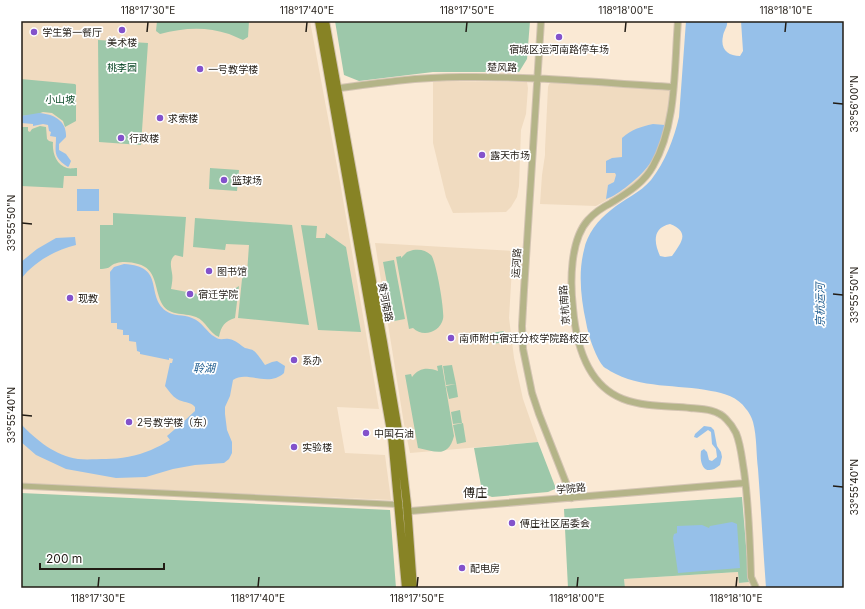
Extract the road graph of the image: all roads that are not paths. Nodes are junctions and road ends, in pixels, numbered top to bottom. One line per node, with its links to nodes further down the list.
1 (319, 21): 7 (main road, 黄河南路)
2 (325, 21): 7 (main road, 黄河南路)
3 (541, 21): 5 (street, 运河路)
4 (678, 21): 6 (street, 京杭南路)
5 (537, 78): 6 (street, 楚风路); 7 (street, 楚风路); 10 (street, 运河路)
6 (673, 87): 8 (street, 京杭南路)
7 (334, 89): 11 (main road, 黄河南路)
8 (745, 483): 10 (street, 学院路); 14 (street, 京杭南路)
9 (21, 486): 11 (street)
10 (572, 498): 11 (street, 学院路)
11 (403, 508): 12 (main road, 黄河南路); 13 (main road, 黄河南路)
12 (406, 588)
13 (414, 588)
14 (756, 588)

